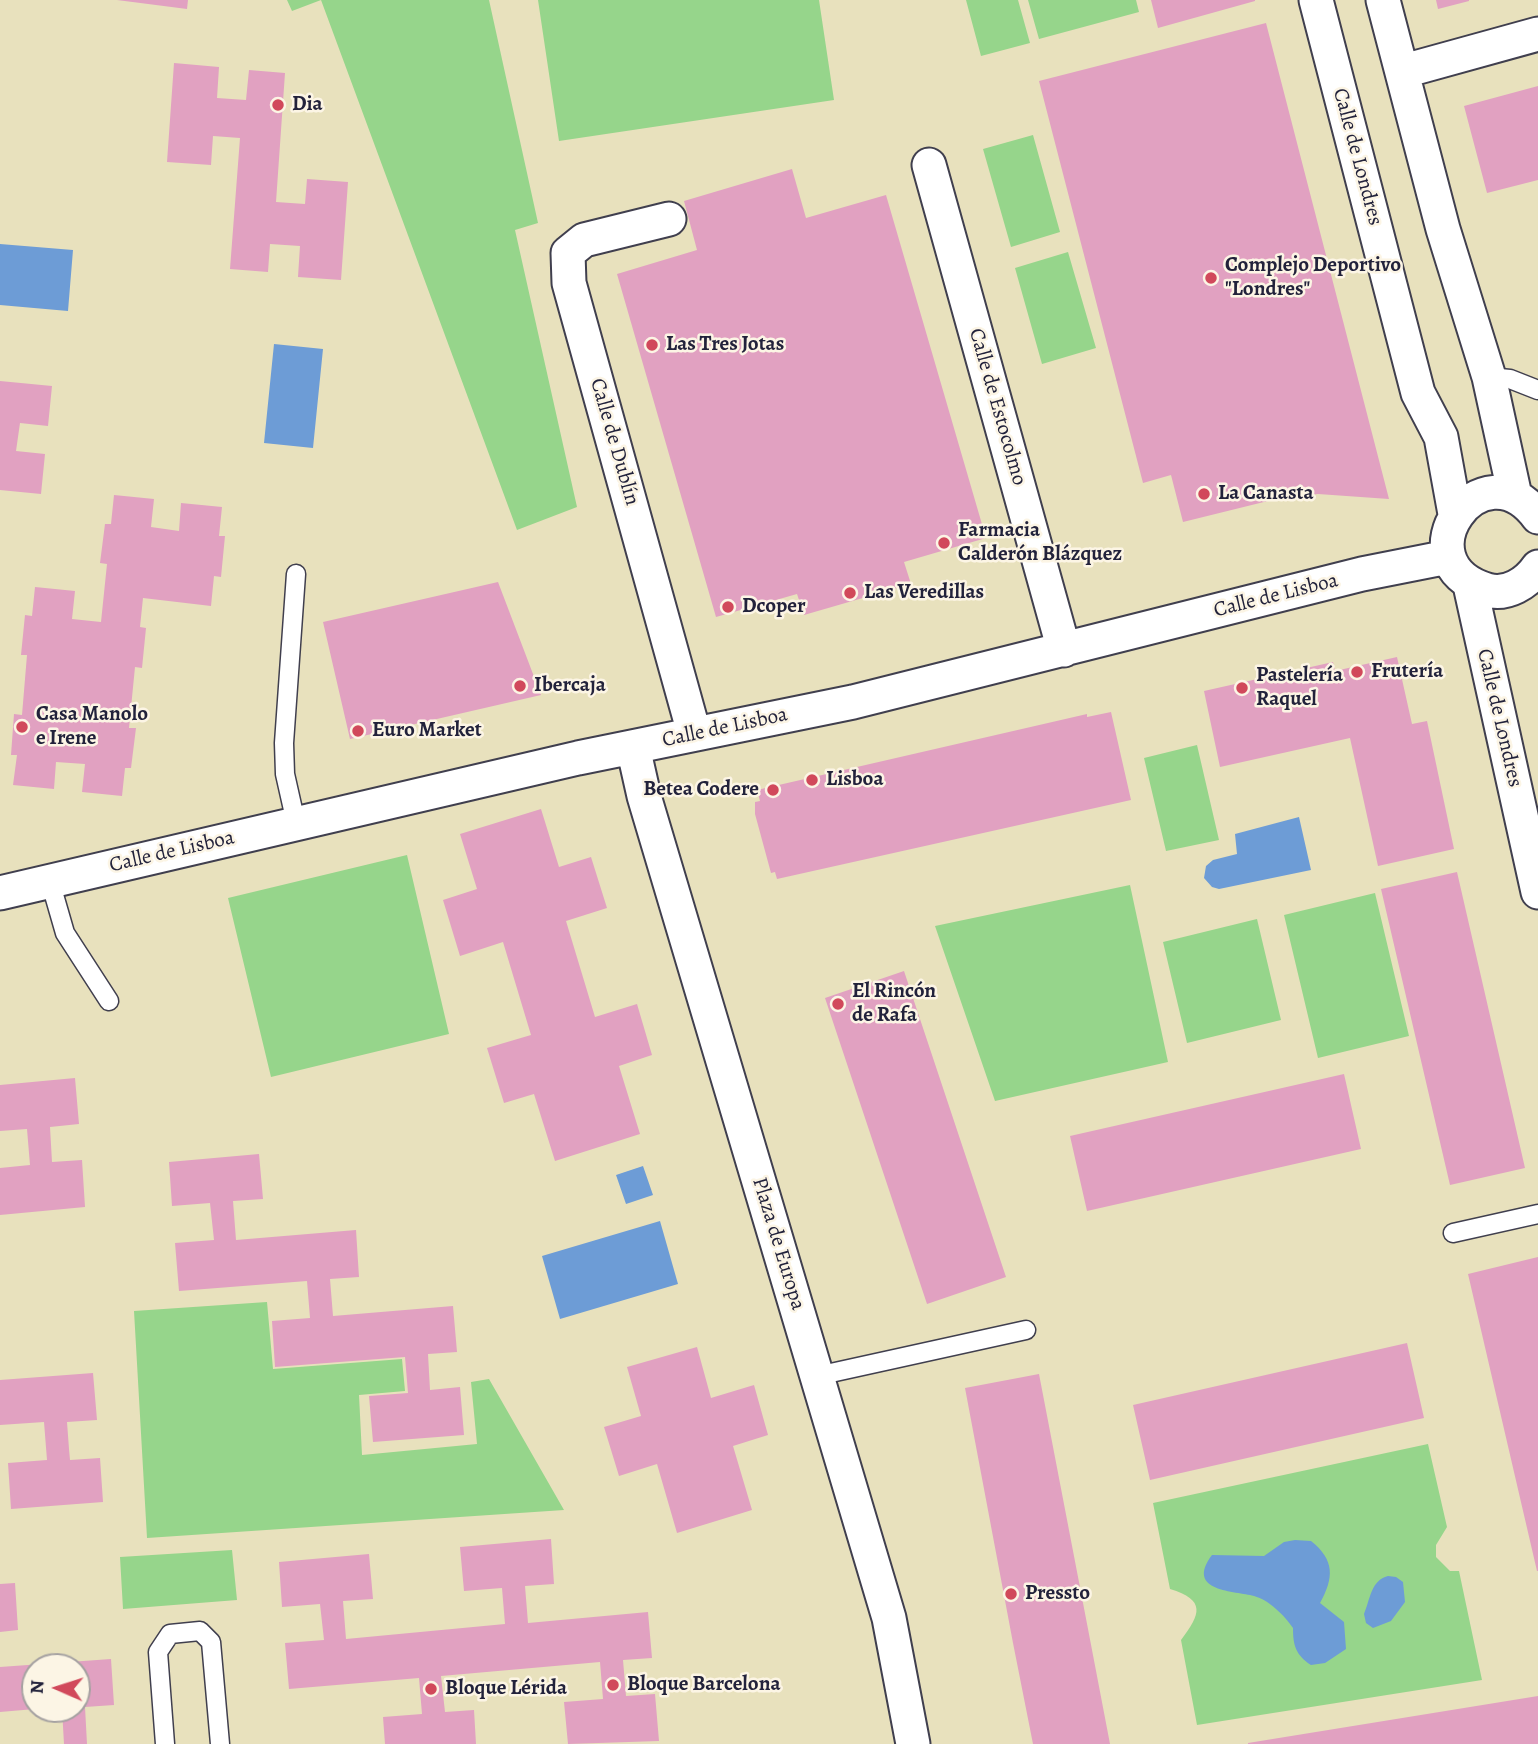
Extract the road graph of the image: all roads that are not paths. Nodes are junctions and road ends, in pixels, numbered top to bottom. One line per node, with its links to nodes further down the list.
1 (1316, 0): 10 (street, Calle de Londres)
2 (1384, 0): 4 (street)
3 (1538, 34): 4 (street)
4 (1404, 71): 7 (street)
5 (929, 165): 15 (street, Calle de Estocolmo)
6 (669, 219): 16 (street, Calle de Dublín)
7 (1489, 377): 8 (lane); 9 (street)
8 (1538, 390)
9 (1526, 507): 10 (street)
10 (1455, 514): 11 (street)
11 (1448, 557): 14 (street); 15 (street, Calle de Lisboa)
12 (1538, 570): 14 (street)
13 (296, 574): 18 (lane)
14 (1470, 584): 20 (street, Calle de Londres)
15 (1064, 650): 16 (street, Calle de Lisboa)
16 (694, 733): 17 (street, Calle de Lisboa)
17 (633, 747): 18 (street, Calle de Lisboa); 26 (street, Plaza de Europa)
18 (296, 823): 19 (street, Calle de Lisboa)
19 (50, 881): 21 (street, Calle de Lisboa); 22 (lane)
20 (1538, 892)
21 (0, 893)
22 (108, 1001)
23 (1538, 1214): 24 (lane)
24 (1453, 1233)
25 (1026, 1330): 26 (lane)
26 (817, 1376): 29 (street, Plaza de Europa)
27 (165, 1744): 28 (lane)
28 (220, 1744)
29 (913, 1744)

